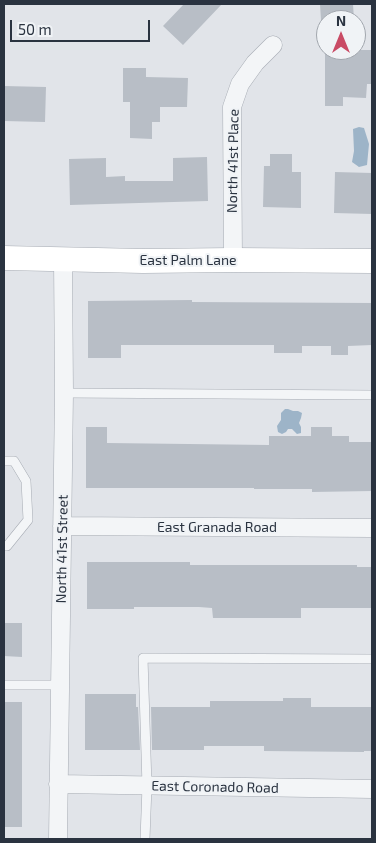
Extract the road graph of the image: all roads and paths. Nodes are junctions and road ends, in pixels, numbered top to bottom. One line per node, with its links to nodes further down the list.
1 (273, 45): 4 (street, North 41st Place)
2 (4, 258): 3 (street, East Palm Lane)
3 (63, 259): 4 (street, East Palm Lane); 6 (street, North 41st Street)
4 (233, 260): 5 (street, East Palm Lane)
5 (372, 261)
6 (64, 393): 7 (lane); 9 (street, North 41st Street)
7 (372, 395)
8 (4, 461): 11 (lane)
9 (62, 526): 10 (street, East Granada Road); 14 (street, North 41st Street)
10 (372, 528)
11 (4, 546)
12 (372, 659): 16 (lane)
13 (4, 685): 14 (lane)
14 (59, 685): 15 (street, North 41st Street)
15 (58, 784): 16 (street, East Coronado Road); 18 (street, North 41st Street)
16 (147, 786): 17 (street, East Coronado Road); 19 (lane)
17 (372, 789)
18 (58, 839)
19 (144, 839)

